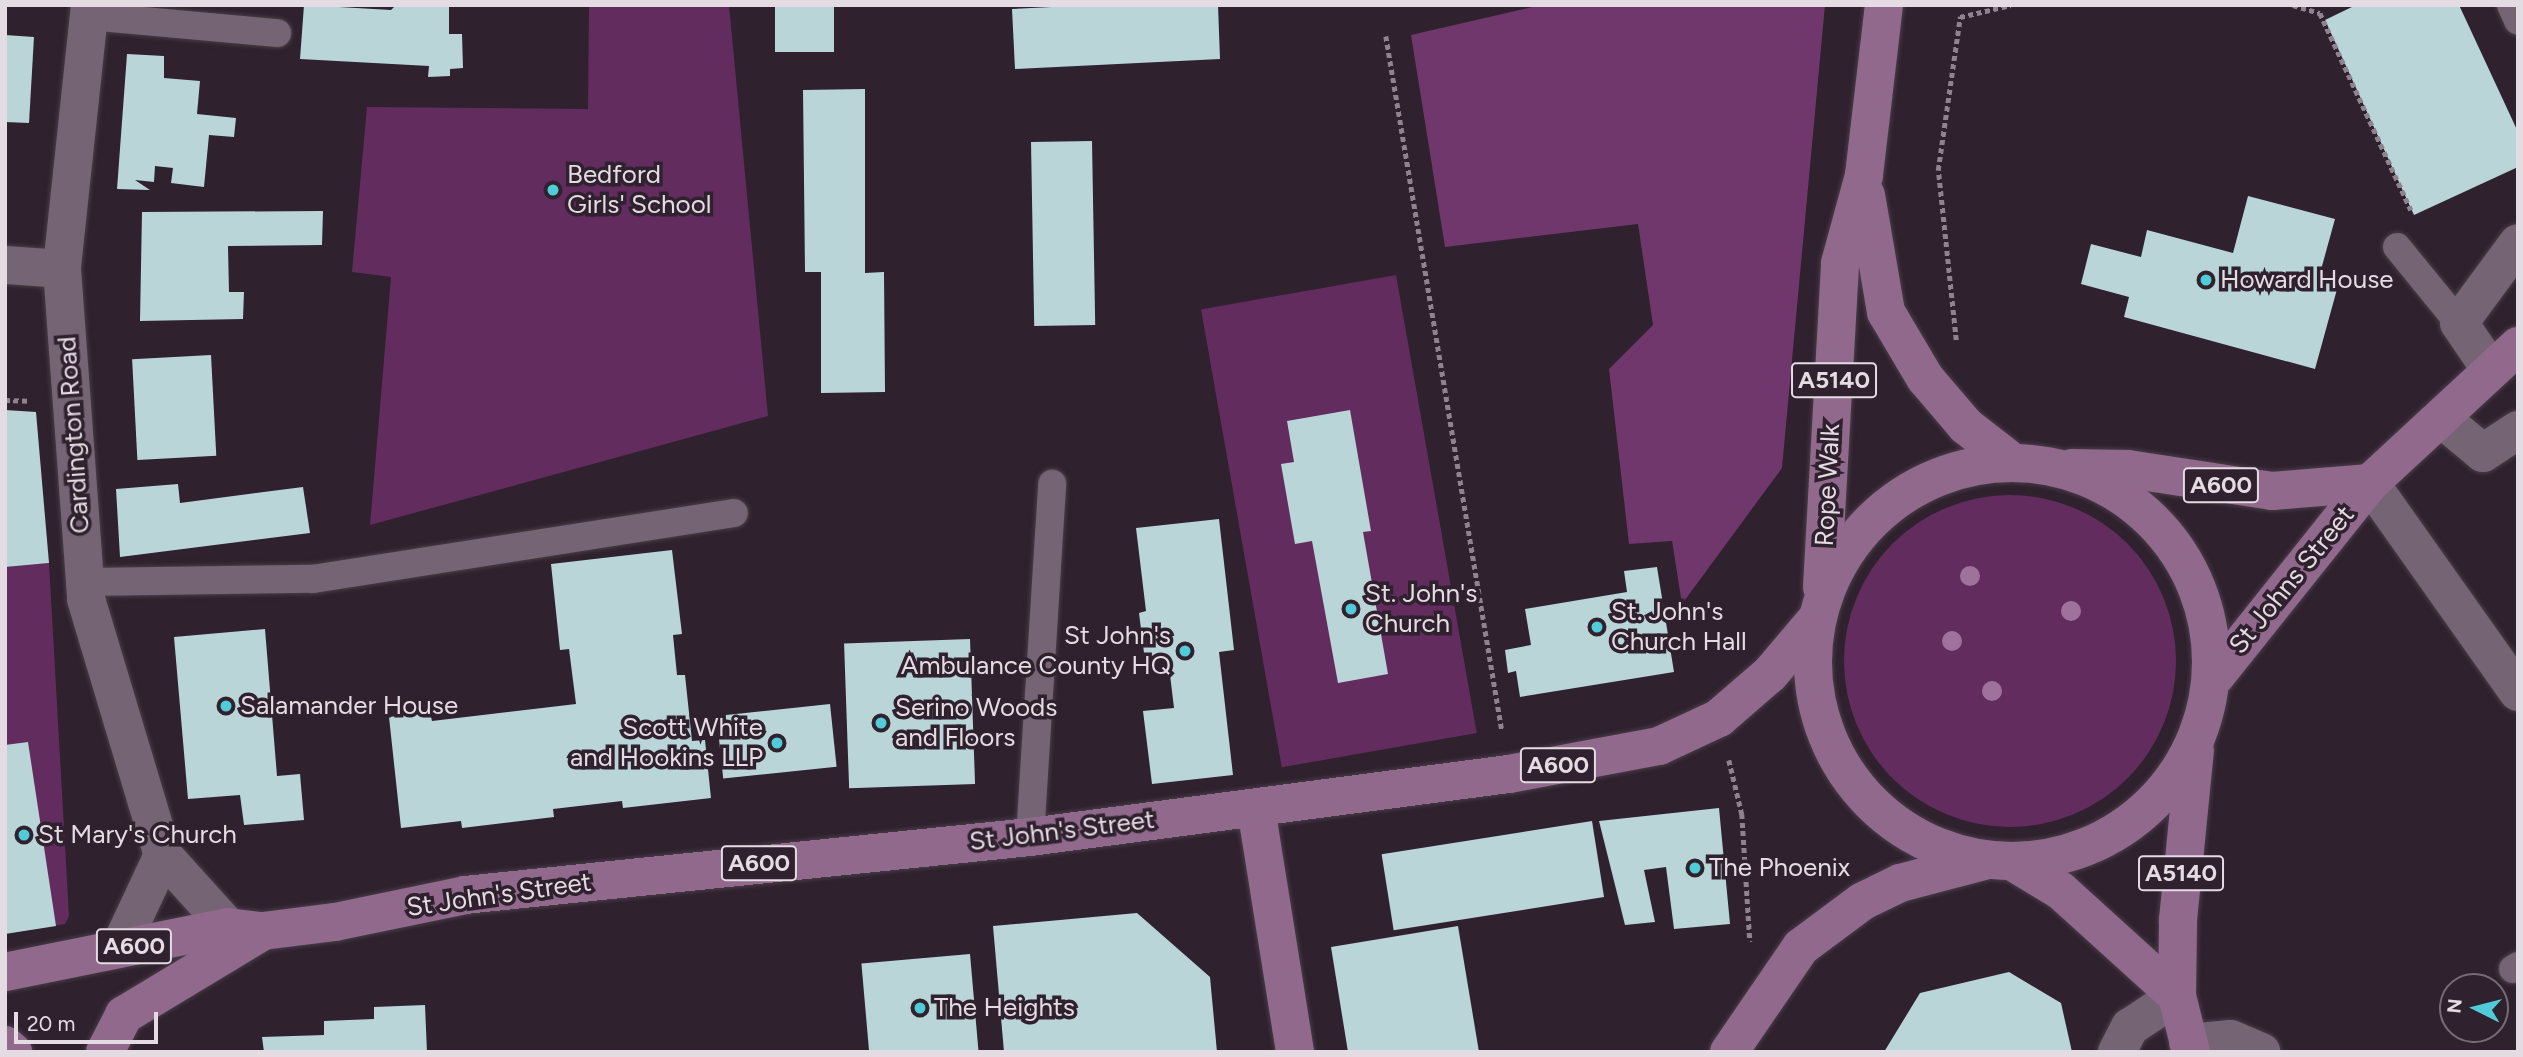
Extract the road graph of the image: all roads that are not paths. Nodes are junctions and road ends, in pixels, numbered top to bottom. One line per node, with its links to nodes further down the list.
1 (1884, 5): 6 (main road, Rope Walk / A5140)
2 (2511, 5): 4 (lane)
3 (90, 10): 5 (lane); 10 (street, Cardington Road)
4 (2518, 21)
5 (277, 33)
6 (1864, 175): 15 (main road, Rope Walk / A5140); 21 (main road, Rope Walk / A5140)
7 (2518, 243): 11 (street)
8 (2397, 247): 11 (lane)
9 (5, 265): 10 (street)
10 (62, 269): 20 (street, Cardington Road)
11 (2459, 323): 12 (street)
12 (2504, 358): 13 (main road, St Johns Street / A600)
13 (2442, 419): 14 (street); 17 (main road, St Johns Street / A600)
14 (2518, 430)
15 (2006, 457): 16 (main road, A600); 21 (main road, A600)
16 (2072, 468): 17 (main road, St Johns Street / A600); 22 (main road, A600)
17 (2370, 483): 22 (main road, St Johns Street / A600); 23 (street)
18 (1052, 484): 26 (lane)
19 (734, 513): 20 (lane)
20 (84, 582): 27 (street, Cardington Road)
21 (1819, 604): 25 (main road, St John's Street / A600); 28 (main road, Rope Walk)
22 (2215, 677): 24 (main road, A600)
23 (2518, 692)
24 (2195, 750): 28 (main road, A600); 32 (main road, A5140)
25 (1256, 808): 26 (main road, St John's Street / A600); 37 (main road)
26 (1030, 836): 29 (main road, St John's Street / A600)
27 (163, 855): 29 (street, Cardington Road); 30 (street)
28 (1998, 862): 32 (main road, Rope Walk); 38 (main road, A600)
29 (246, 929): 30 (main road, A600); 36 (main road, A600)
30 (119, 949): 31 (main road, A600)
31 (5, 972)
32 (2177, 996): 34 (main road, A5140); 39 (street)
33 (5, 1045): 35 (main road)
34 (2189, 1048): 40 (street)
35 (13, 1052)
36 (105, 1052)
37 (1295, 1052)
38 (1729, 1052)
39 (2117, 1052)
40 (2261, 1052)

